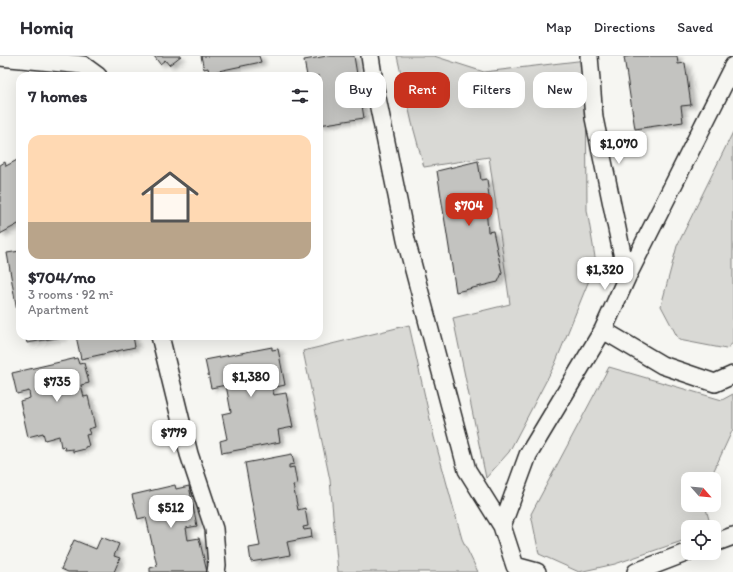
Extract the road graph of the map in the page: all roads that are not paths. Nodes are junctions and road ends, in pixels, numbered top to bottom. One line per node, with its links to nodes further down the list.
1 (370, 56): 10 (street)
2 (589, 56): 6 (street)
3 (0, 57): 5 (street)
4 (733, 66): 6 (street)
5 (93, 72)
6 (627, 277): 7 (street)
7 (603, 330): 9 (street); 10 (street)
8 (161, 340): 14 (street)
9 (733, 375)
10 (502, 526): 15 (street)
11 (733, 536): 12 (street)
12 (721, 540)
13 (681, 555): 16 (street)
14 (216, 572)
15 (537, 572)
16 (636, 572)

